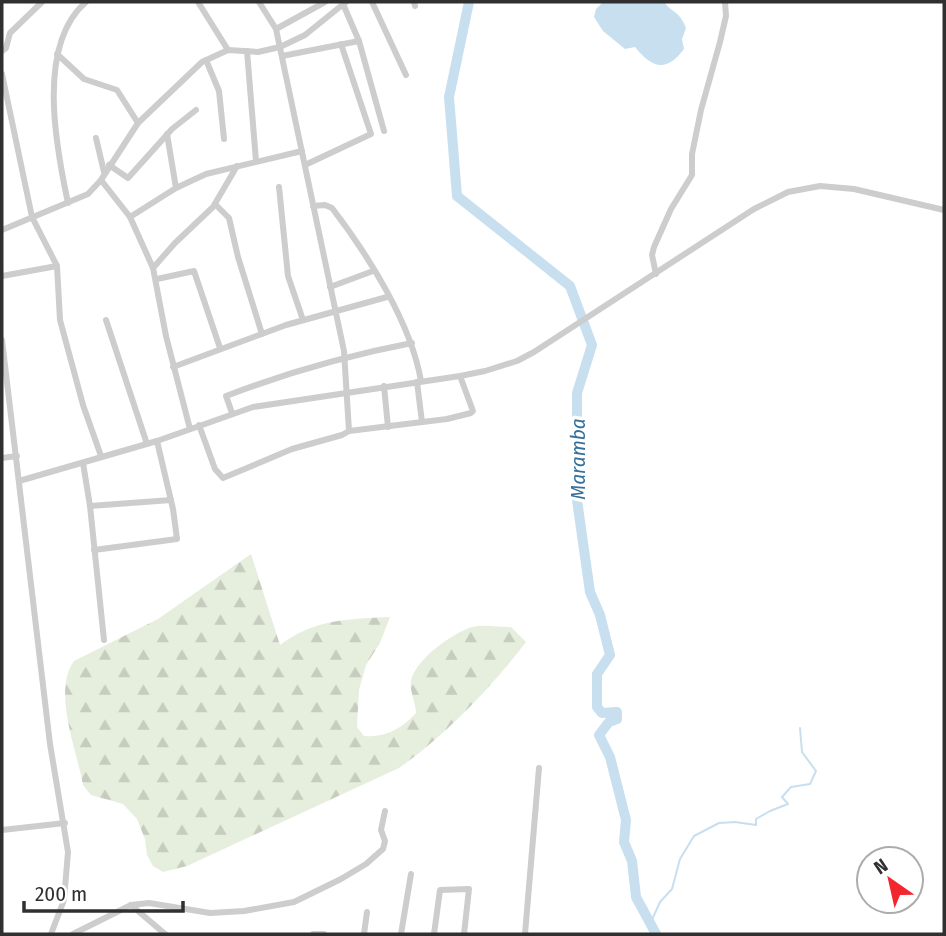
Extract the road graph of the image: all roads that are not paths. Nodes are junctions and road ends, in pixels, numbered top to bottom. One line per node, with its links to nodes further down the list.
1 (42, 2): 14 (street)
2 (86, 2): 16 (street)
3 (198, 2): 13 (street)
4 (259, 2): 9 (street)
5 (326, 2): 9 (street)
6 (372, 2): 20 (street)
7 (725, 2): 46 (street)
8 (344, 3): 10 (street); 12 (street)
9 (276, 29): 12 (street)
10 (359, 41): 11 (street); 23 (street)
11 (341, 44): 17 (street); 30 (street)
12 (280, 47): 15 (street); 17 (street)
13 (228, 50): 15 (street); 18 (street)
14 (2, 51)
15 (247, 51): 28 (street)
16 (57, 54): 22 (street); 36 (street)
17 (282, 56): 27 (street)
18 (206, 60): 22 (street); 26 (street)
19 (2, 74): 40 (street)
20 (406, 75)
21 (196, 110): 24 (street)
22 (138, 123): 29 (street)
23 (384, 131)
24 (167, 134): 29 (street); 35 (street)
25 (96, 138): 32 (street)
26 (224, 139)
27 (302, 151): 28 (street); 30 (street)
28 (256, 161): 31 (street)
29 (109, 165): 32 (street)
30 (305, 165): 38 (street)
31 (237, 166): 35 (street); 37 (street)
32 (104, 172): 33 (street)
33 (101, 180): 36 (street); 41 (street)
34 (279, 187): 53 (street)
35 (176, 188): 41 (street)
36 (68, 203): 40 (street)
37 (215, 204): 44 (street); 54 (street)
38 (313, 206): 45 (street); 49 (street)
39 (944, 210): 46 (street)
40 (32, 217): 42 (street); 43 (street)
41 (130, 218): 44 (street)
42 (2, 230)
43 (57, 266): 47 (street); 75 (street)
44 (153, 268): 48 (street)
45 (373, 271): 49 (street); 50 (street)
46 (656, 274): 61 (street)
47 (2, 275)
48 (156, 279): 57 (street); 59 (street)
49 (330, 287): 51 (street)
50 (387, 297): 51 (street); 56 (street)
51 (335, 310): 53 (street); 58 (street)
52 (106, 320): 73 (street)
53 (303, 320): 54 (street)
54 (262, 334): 57 (street)
55 (2, 340): 60 (street)
56 (412, 343): 58 (street); 62 (street)
57 (220, 348): 59 (street)
58 (345, 360): 64 (street); 66 (street)
59 (173, 367): 70 (street)
60 (4, 370): 65 (street)
61 (460, 376): 62 (street); 67 (street)
62 (419, 382): 63 (street); 67 (street)
63 (384, 386): 64 (street); 69 (street)
64 (347, 392): 66 (street); 71 (street)
65 (5, 393): 74 (street)
66 (232, 413): 68 (street)
67 (422, 422): 69 (street)
68 (199, 425): 70 (street); 71 (street)
69 (388, 427): 71 (street)
70 (190, 429): 72 (street)
71 (349, 431)
72 (157, 441): 73 (street); 79 (street)
73 (147, 444): 75 (street)
74 (17, 456): 76 (street); 78 (street)
75 (101, 456): 77 (street)
76 (2, 458)
77 (83, 463): 78 (street); 80 (street)
78 (19, 481): 85 (street)
79 (171, 499): 80 (street); 81 (street)
80 (90, 506): 81 (street)
81 (94, 550): 82 (street)
82 (104, 640)
83 (540, 768): 99 (street)
84 (385, 811): 88 (street)
85 (65, 823): 86 (street); 90 (street)
86 (2, 830)
87 (411, 874): 96 (street)
88 (131, 905): 91 (street); 92 (street)
89 (368, 912): 95 (street)
90 (51, 934)
91 (73, 934)
92 (164, 934)
93 (313, 934): 94 (street)
94 (324, 934)
95 (364, 934)
96 (401, 934)
97 (434, 934): 98 (street)
98 (464, 934)
99 (525, 934)

